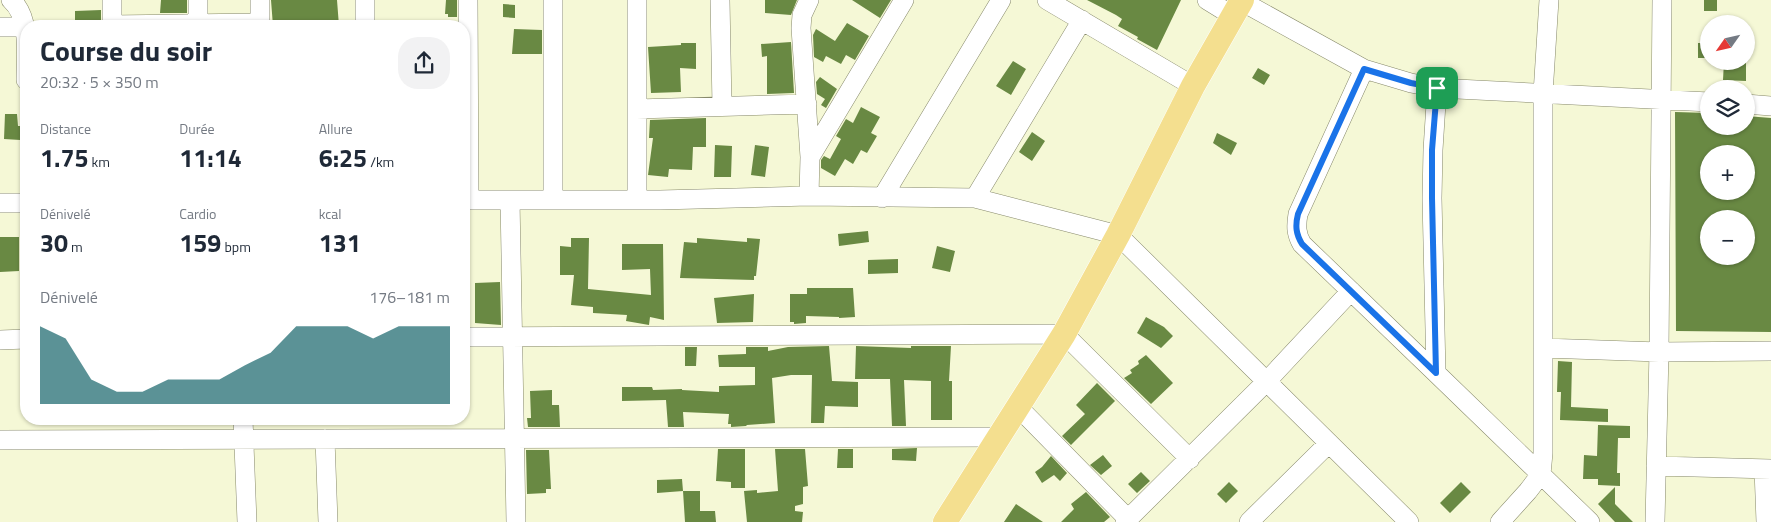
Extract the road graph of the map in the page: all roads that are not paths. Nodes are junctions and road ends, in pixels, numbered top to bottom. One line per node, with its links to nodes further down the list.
1 (11, 0): 18 (street)
2 (112, 0): 19 (street)
3 (198, 0): 20 (street)
4 (260, 0): 21 (street)
5 (365, 0): 22 (street)
6 (468, 0): 23 (street)
7 (553, 0): 44 (street)
8 (637, 0): 37 (street)
9 (720, 0): 35 (street)
10 (809, 0): 33 (street)
11 (904, 0): 38 (street)
12 (1001, 0): 40 (street)
13 (1046, 0): 24 (street)
14 (1207, 0): 17 (street)
15 (1549, 0): 30 (street)
16 (1662, 0): 31 (street)
17 (1239, 6): 27 (street); 28 (main road)
18 (24, 20)
19 (112, 20)
20 (198, 20)
21 (260, 20)
22 (365, 20)
23 (468, 20)
24 (1082, 20): 28 (street); 41 (street)
25 (0, 27): 26 (street)
26 (20, 27)
27 (1364, 69): 29 (street); 49 (street)
28 (1193, 86): 48 (main road)
29 (1437, 88): 30 (street); 58 (street)
30 (1543, 94): 31 (street); 55 (street)
31 (1660, 99): 32 (street); 57 (street)
32 (1700, 101)
33 (807, 104): 35 (street); 38 (street)
34 (1755, 105): 36 (street)
35 (722, 106): 37 (street)
36 (1771, 106)
37 (637, 108): 45 (street)
38 (810, 157): 39 (street)
39 (809, 196): 40 (street); 45 (street)
40 (882, 198): 41 (street)
41 (975, 198): 48 (street)
42 (470, 200): 43 (street)
43 (510, 200): 44 (street); 52 (street)
44 (553, 200): 45 (street)
45 (637, 200)
46 (0, 203): 47 (street)
47 (20, 203)
48 (1118, 236): 50 (main road); 59 (street)
49 (1351, 292): 58 (street); 59 (street)
50 (1064, 334): 52 (street); 60 (main road); 68 (street)
51 (470, 337): 52 (street)
52 (513, 337): 63 (street)
53 (20, 339): 54 (street)
54 (0, 340)
55 (1543, 348): 57 (street); 71 (street)
56 (1771, 350): 57 (street)
57 (1659, 352): 69 (street)
58 (1436, 373): 71 (street)
59 (1266, 382): 67 (street); 68 (street)
60 (1018, 407): 62 (main road); 72 (street)
61 (243, 425): 64 (street)
62 (998, 437): 63 (street); 76 (main road)
63 (515, 438): 65 (street); 75 (street)
64 (244, 439): 65 (street); 66 (street); 73 (street)
65 (325, 439): 74 (street)
66 (0, 440)
67 (1329, 443): 77 (street); 78 (street)
68 (1190, 458): 72 (street)
69 (1656, 466): 70 (street); 81 (street)
70 (1768, 469): 82 (street)
71 (1541, 474): 79 (street); 80 (street)
72 (1126, 521)
73 (247, 522)
74 (328, 522)
75 (516, 522)
76 (945, 522)
77 (1250, 522)
78 (1409, 522)
79 (1500, 522)
80 (1590, 522)
81 (1655, 522)
82 (1766, 522)

